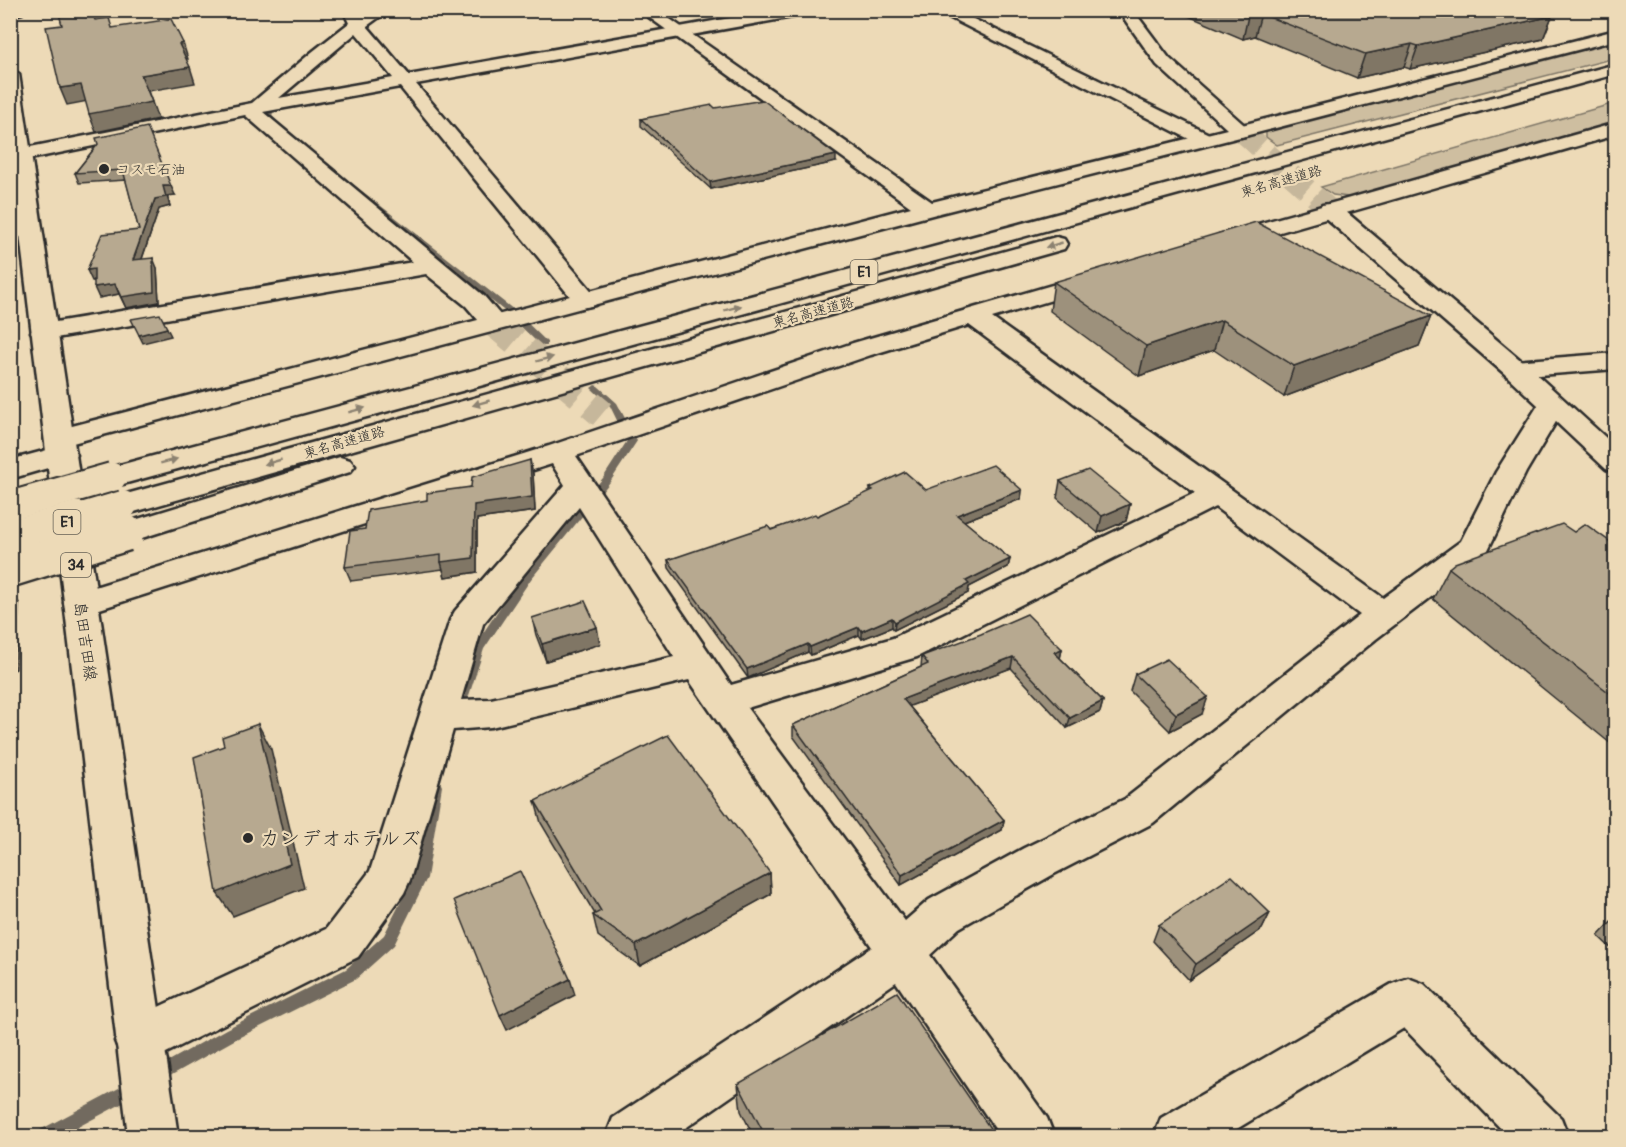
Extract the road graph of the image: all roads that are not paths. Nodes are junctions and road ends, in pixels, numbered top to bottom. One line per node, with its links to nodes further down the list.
1 (17, 10): 7 (main road)
2 (382, 10): 8 (main road)
3 (646, 10): 9 (main road)
4 (804, 10): 9 (main road)
5 (942, 10): 18 (main road)
6 (1125, 10): 16 (main road)
7 (10, 11)
8 (358, 23): 13 (main road); 15 (main road)
9 (678, 32): 13 (main road); 21 (main road)
10 (1616, 35): 16 (main road)
11 (1616, 69): 40 (main road, 東名高速道路 / E1, one-way to 11)
12 (10, 74): 20 (main road, 島田吉田線 / 34)
13 (405, 82): 15 (main road); 27 (main road)
14 (1616, 88): 40 (main road, 東名高速道路, one-way to 40)
15 (256, 108): 20 (main road); 25 (main road)
16 (1241, 131): 18 (main road)
17 (1605, 132): 19 (main road); 22 (main road)
18 (1204, 139): 21 (main road)
19 (1616, 148)
20 (16, 156): 23 (main road, 島田吉田線 / 34)
21 (928, 209): 27 (main road)
22 (1330, 210): 24 (main road); 32 (main road)
23 (20, 230): 30 (main road, 島田吉田線 / 34)
24 (1207, 246)
25 (431, 266): 29 (main road); 30 (main road)
26 (1118, 273): 28 (main road)
27 (586, 300): 29 (main road)
28 (973, 316): 35 (main road); 38 (main road)
29 (497, 323): 34 (main road)
30 (44, 332): 34 (main road, 島田吉田線 / 34)
31 (1616, 361): 32 (main road)
32 (1515, 369): 33 (main road)
33 (1552, 405): 36 (main road); 45 (main road)
34 (60, 446): 37 (main road); 44 (main road, 島田吉田線 / 34)
35 (559, 452): 39 (main road); 44 (main road)
36 (1616, 463)
37 (10, 470)
38 (1217, 494): 45 (main road); 47 (main road)
39 (588, 496): 46 (main road); 48 (main road)
40 (120, 505): 41 (main road, 東名高速道路 / E1, bridge); 42 (main road, 東名高速道路 / E1, bridge); 43 (main road, bridge)
41 (10, 506)
42 (10, 538)
43 (10, 569)
44 (81, 603): 50 (main road, 島田吉田線 / 34)
45 (1383, 615): 49 (main road)
46 (698, 665): 47 (main road); 48 (main road)
47 (722, 702): 49 (main road)
48 (440, 716): 50 (main road)
49 (902, 952): 52 (main road); 53 (main road)
50 (140, 1049): 51 (main road, 島田吉田線 / 34)
51 (153, 1137)
52 (631, 1137)
53 (1029, 1137)
54 (1179, 1137): 55 (main road)
55 (1543, 1137)

